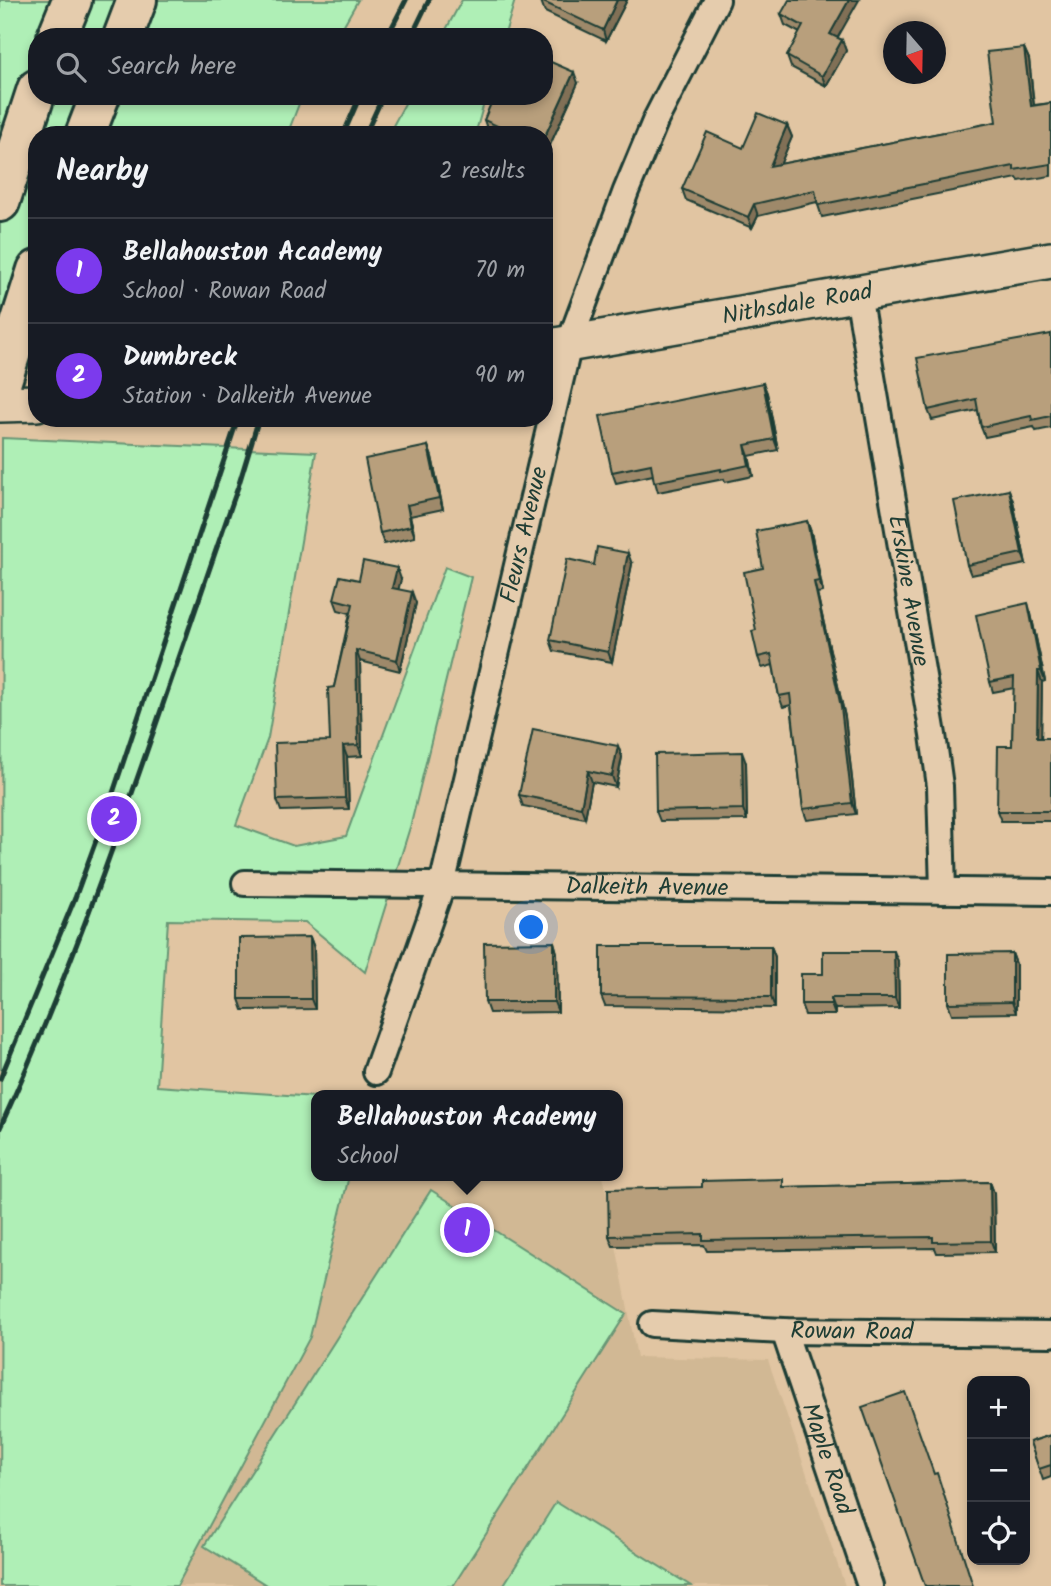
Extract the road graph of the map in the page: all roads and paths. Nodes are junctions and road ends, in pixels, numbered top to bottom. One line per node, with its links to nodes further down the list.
1 (72, 0): 4 (highway)
2 (137, 0): 5 (highway)
3 (717, 0): 13 (street, Fleurs Avenue)
4 (61, 28)
5 (126, 28)
6 (32, 105): 9 (highway)
7 (97, 105): 8 (highway)
8 (88, 126)
9 (0, 202)
10 (1051, 260): 11 (street, Nithsdale Road)
11 (858, 294): 13 (street, Nithsdale Road); 20 (street, Erskine Avenue)
12 (28, 298): 14 (highway)
13 (556, 346)
14 (0, 387)
15 (28, 403): 16 (street)
16 (0, 404)
17 (539, 427): 19 (street, Fleurs Avenue)
18 (245, 883): 19 (street, Dalkeith Avenue)
19 (442, 885): 20 (street, Dalkeith Avenue); 22 (street, Fleurs Avenue)
20 (943, 891): 21 (street, Dalkeith Avenue)
21 (1051, 892)
22 (376, 1072)
23 (652, 1324): 24 (street, Rowan Road)
24 (784, 1331): 25 (street, Rowan Road); 26 (street, Maple Road)
25 (1051, 1334)
26 (870, 1586)

